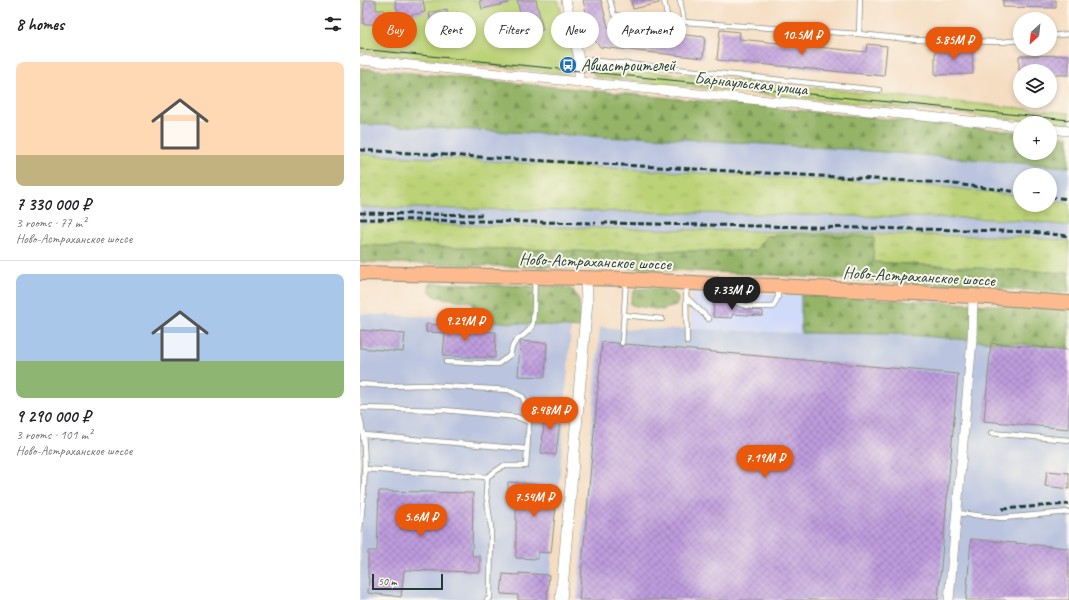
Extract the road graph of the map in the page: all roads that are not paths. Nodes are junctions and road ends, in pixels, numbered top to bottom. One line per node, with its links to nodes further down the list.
1 (566, 0): 15 (street)
2 (610, 0): 6 (lane)
3 (664, 0): 7 (lane)
4 (680, 0): 8 (lane)
5 (860, 0): 10 (lane)
6 (613, 12)
7 (666, 12)
8 (682, 12)
9 (686, 22): 10 (lane)
10 (859, 34): 13 (lane)
11 (1069, 34): 12 (lane)
12 (1057, 35)
13 (1013, 41)
14 (360, 60): 16 (street, Барнаульская улица)
15 (579, 60): 16 (street); 17 (lane)
16 (579, 81): 18 (street, Барнаульская улица)
17 (879, 90)
18 (1013, 125)
19 (1057, 129): 20 (street)
20 (1069, 130)
21 (360, 272): 22 (main road, Ново-Астраханское шоссе)
22 (535, 276): 23 (main road, Ново-Астраханское шоссе); 35 (lane)
23 (586, 278): 24 (main road, Ново-Астраханское шоссе); 50 (street)
24 (626, 280): 27 (main road, Ново-Астраханское шоссе); 30 (lane)
25 (727, 285): 26 (main road, Ново-Астраханское шоссе); 26 (lane); 27 (main road, Ново-Астраханское шоссе)
26 (778, 286): 28 (main road, Ново-Астраханское шоссе)
27 (687, 290): 32 (lane); 33 (lane)
28 (973, 296): 29 (main road, Ново-Астраханское шоссе); 47 (street)
29 (1069, 302)
30 (624, 315): 31 (lane); 34 (lane)
31 (662, 319)
32 (709, 319)
33 (687, 342)
34 (622, 343)
35 (446, 362)
36 (360, 384): 39 (lane)
37 (360, 408): 39 (lane)
38 (360, 417): 41 (lane)
39 (529, 422): 43 (lane)
40 (991, 432): 42 (lane)
41 (364, 435): 43 (lane); 44 (lane)
42 (1069, 440)
43 (527, 448): 45 (lane)
44 (364, 469): 45 (lane); 48 (lane)
45 (486, 477): 49 (lane)
46 (1069, 512): 47 (lane)
47 (957, 513): 51 (street)
48 (360, 530)
49 (487, 600)
50 (560, 600)
51 (949, 600)

